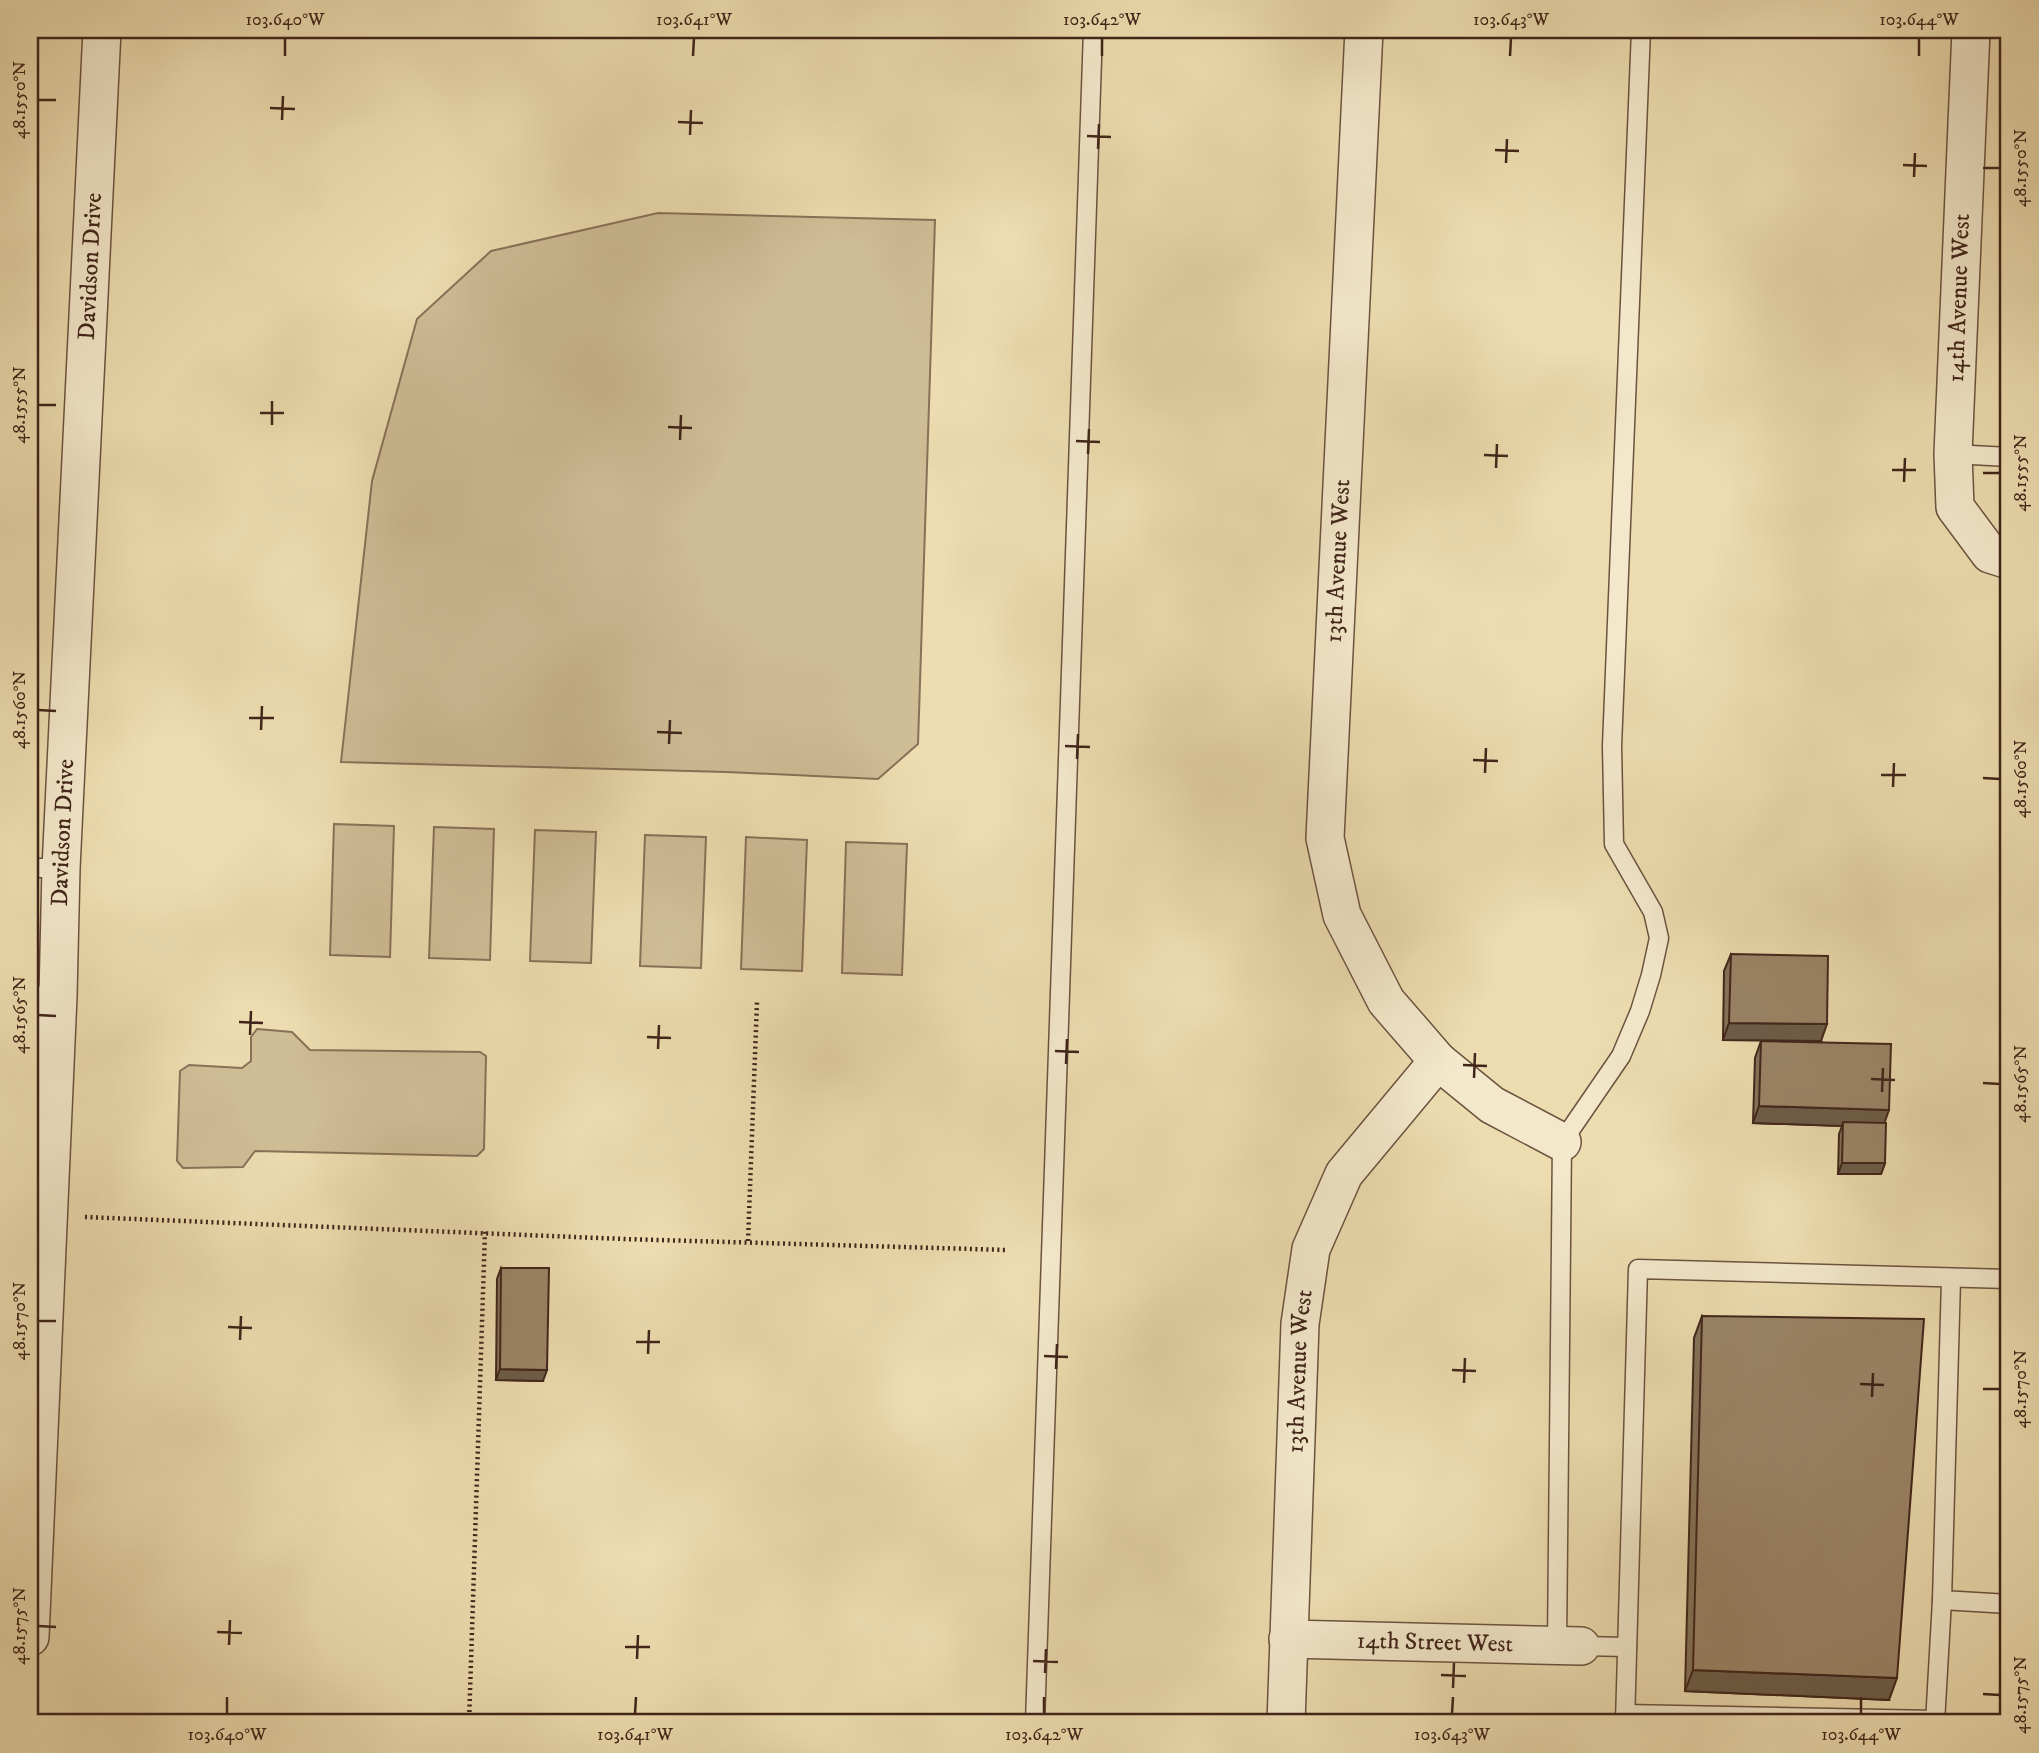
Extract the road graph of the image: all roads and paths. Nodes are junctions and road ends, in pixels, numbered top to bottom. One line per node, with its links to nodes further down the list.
1 (102, 30): 9 (street, Davidson Drive)
2 (1093, 30): 31 (lane)
3 (1364, 30): 12 (street, 13th Avenue West)
4 (1641, 30): 13 (lane)
5 (1971, 30): 6 (street, 14th Avenue West)
6 (1953, 454): 7 (lane); 8 (street, 14th Avenue West)
7 (2009, 457)
8 (2000, 557)
9 (46, 868): 10 (street, Davidson Drive)
10 (44, 996): 14 (street, Davidson Drive)
11 (757, 1002): 17 (path)
12 (1438, 1061): 13 (street, 13th Avenue West); 25 (street, 13th Avenue West)
13 (1562, 1142): 26 (lane)
14 (40, 1152): 15 (street, Davidson Drive)
15 (49, 1217): 16 (path); 21 (street, Davidson Drive)
16 (485, 1231): 17 (path); 30 (path)
17 (748, 1241): 18 (path)
18 (1007, 1250)
19 (1951, 1279): 20 (lane); 22 (lane); 27 (lane)
20 (2009, 1279)
21 (37, 1324): 24 (street, Davidson Drive)
22 (1942, 1600): 23 (lane); 29 (lane)
23 (2009, 1604)
24 (30, 1637)
25 (1288, 1639): 26 (street, 14th Street West); 32 (street, 13th Avenue West)
26 (1569, 1646): 27 (lane)
27 (1627, 1647): 28 (lane)
28 (1625, 1719): 29 (lane)
29 (1935, 1721)
30 (469, 1723)
31 (1035, 1723)
32 (1286, 1723)

